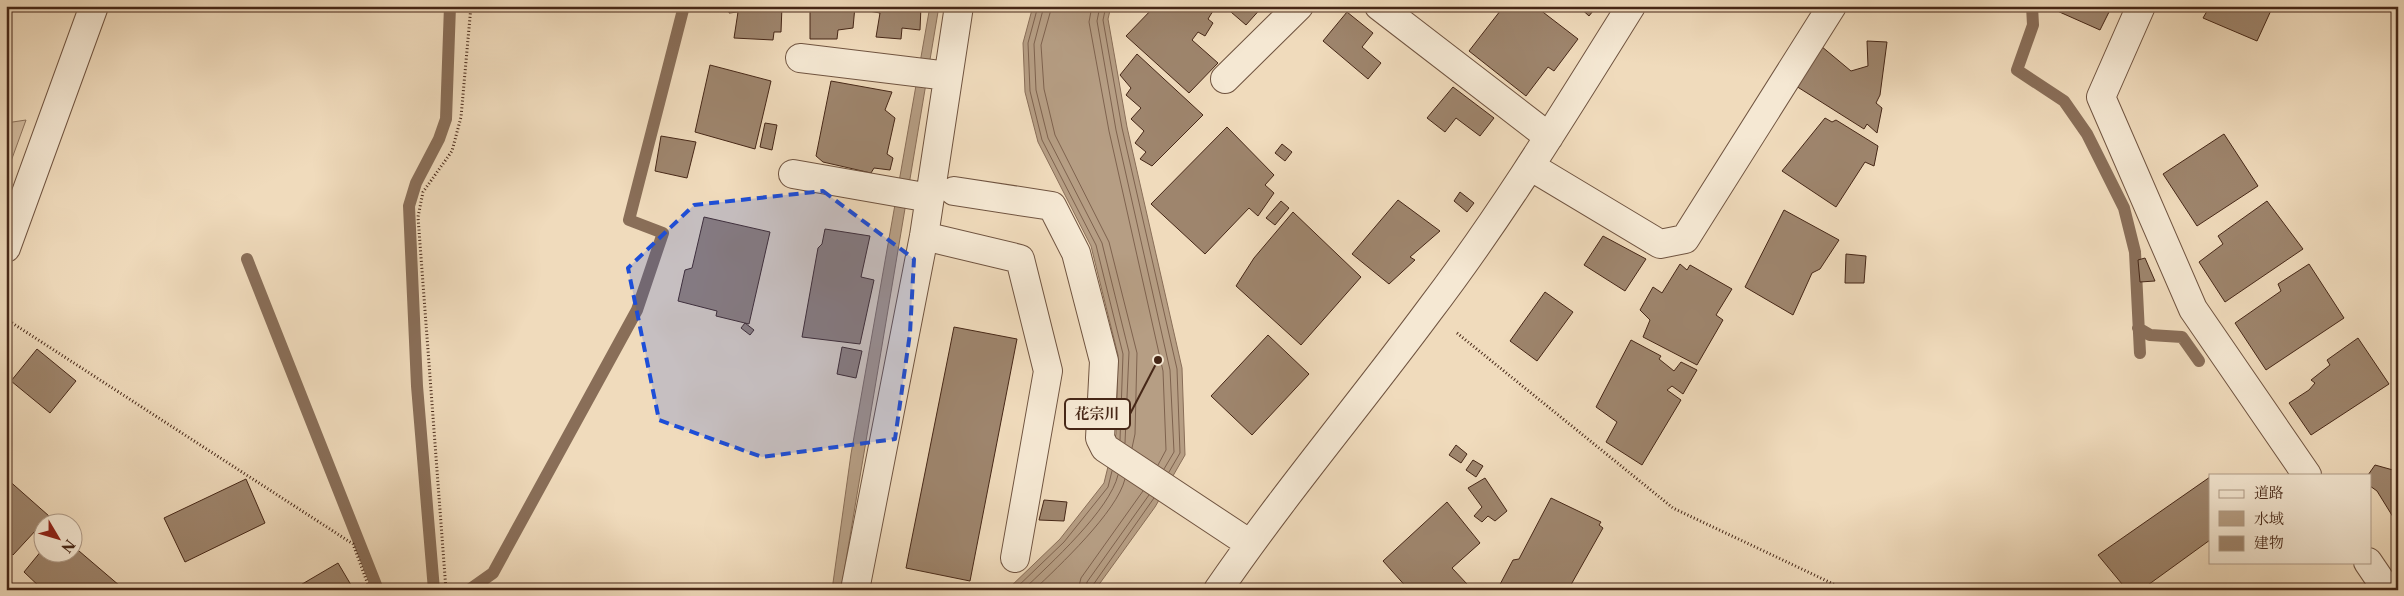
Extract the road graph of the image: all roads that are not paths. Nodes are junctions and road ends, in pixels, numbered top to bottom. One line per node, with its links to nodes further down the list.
1 (94, 6): 16 (street)
2 (959, 6): 9 (street)
3 (1298, 6): 10 (street)
4 (1379, 6): 11 (street)
5 (1631, 6): 11 (street)
6 (1832, 6): 12 (street)
7 (2141, 6): 17 (street)
8 (800, 58): 9 (street)
9 (948, 76): 14 (street)
10 (1226, 78)
11 (1549, 137): 12 (street)
12 (1530, 166): 18 (street)
13 (793, 174): 14 (street)
14 (942, 194): 15 (street); 18 (street)
15 (924, 236): 19 (street); 21 (street)
16 (6, 248)
17 (2307, 474)
18 (1250, 544): 22 (street)
19 (1015, 558)
20 (2369, 564): 23 (street)
21 (856, 590)
22 (1218, 590)
23 (2387, 590)

